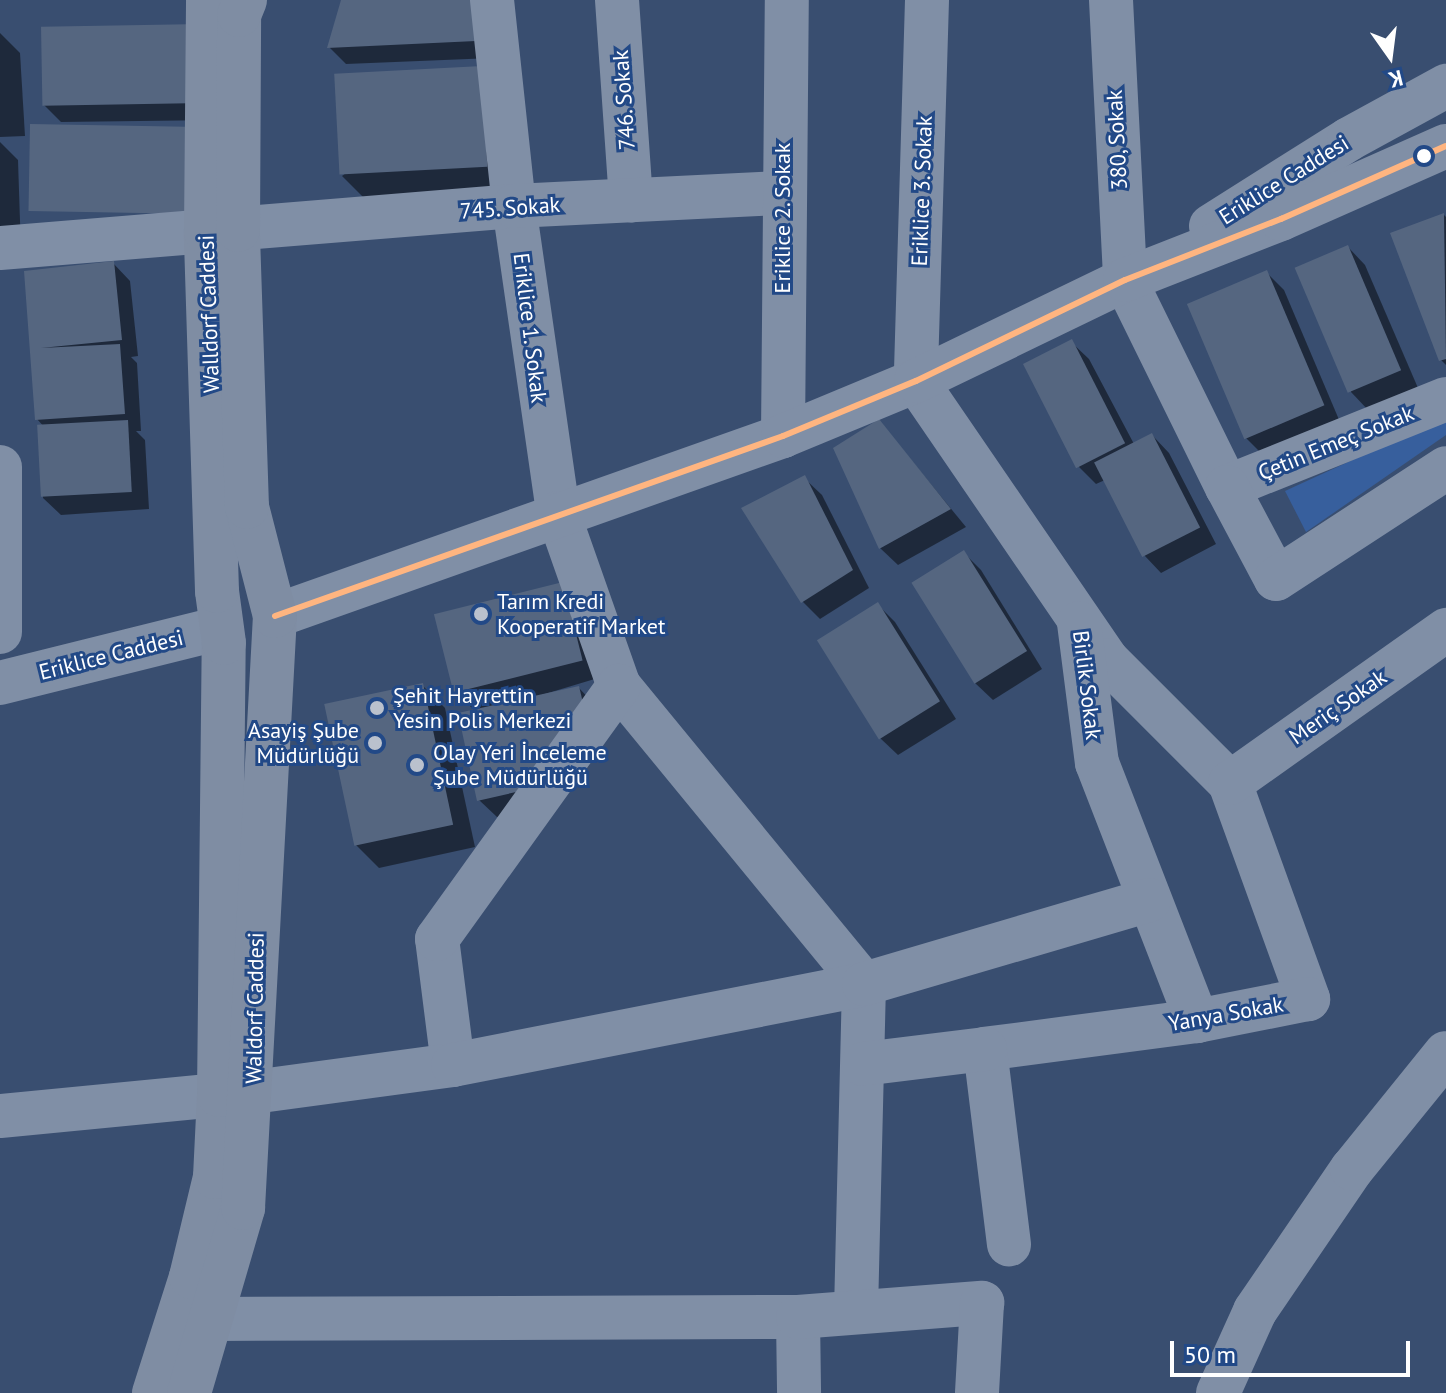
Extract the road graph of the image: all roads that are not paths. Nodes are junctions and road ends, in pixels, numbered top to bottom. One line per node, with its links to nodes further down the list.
1 (208, 0): 13 (main road, Walldorf Caddesi)
2 (245, 0): 13 (main road, Walldorf Caddesi)
3 (492, 0): 12 (street, Eriklice 1. Sokak)
4 (617, 0): 11 (street, 746. Sokak)
5 (787, 0): 10 (street, Eriklice 2. Sokak)
6 (927, 0): 16 (street, Eriklice 3. Sokak)
7 (1111, 0): 15 (street, 380, Sokak)
8 (1446, 86): 15 (street, Eriklice Caddesi)
9 (1446, 146): 15 (street, Eriklice Caddesi)
10 (782, 193): 11 (street, 745. Sokak); 18 (street, Eriklice 2. Sokak)
11 (631, 201): 12 (street, 745. Sokak)
12 (514, 206): 13 (street, 745. Sokak); 22 (street, Eriklice 1. Sokak)
13 (222, 231): 14 (street, 745. Sokak); 24 (main road, Walldorf Caddesi); 27 (main road, Walldorf Caddesi)
14 (0, 248)
15 (1125, 280): 16 (street, Eriklice Caddesi); 21 (street, Çetin Emeç Sokak)
16 (916, 381): 18 (street, Eriklice Caddesi); 23 (street, Birlik Sokak)
17 (1446, 399): 21 (street, Çetin Emeç Sokak)
18 (783, 436): 22 (street, Eriklice Caddesi)
19 (0, 467): 26 (street)
20 (1446, 468): 21 (street, Çetin Emeç Sokak)
21 (1227, 487)
22 (558, 513): 24 (street, Eriklice Caddesi); 29 (street, Eriklice 1. Sokak)
23 (1079, 619): 30 (street, Yanya Sokak); 31 (street, Birlik Sokak)
24 (272, 629): 27 (main road); 38 (main road, Waldorf Caddesi)
25 (1446, 630): 30 (street, Meriç Sokak)
26 (0, 632)
27 (222, 636): 28 (street, Eriklice Caddesi); 38 (main road, Waldorf Caddesi)
28 (0, 683)
29 (619, 686): 32 (street); 37 (street)
30 (1230, 783): 33 (street, Yanya Sokak)
31 (1149, 900): 32 (street); 33 (street, Birlik Sokak)
32 (864, 984): 36 (street); 37 (street)
33 (1197, 1021): 34 (street, Yanya Sokak)
34 (985, 1049): 36 (street, Yanya Sokak); 40 (street)
35 (1446, 1053): 48 (street)
36 (863, 1064): 41 (street)
37 (453, 1065): 38 (street)
38 (236, 1094): 39 (street); 43 (main road, Waldorf Caddesi); 44 (main road, Waldorf Caddesi)
39 (0, 1116)
40 (1009, 1245)
41 (856, 1309): 42 (street); 47 (street)
42 (798, 1317): 43 (street); 46 (street)
43 (211, 1319): 45 (main road, Waldorf Caddesi)
44 (154, 1393)
45 (189, 1393)
46 (799, 1393)
47 (977, 1393)
48 (1218, 1393)

